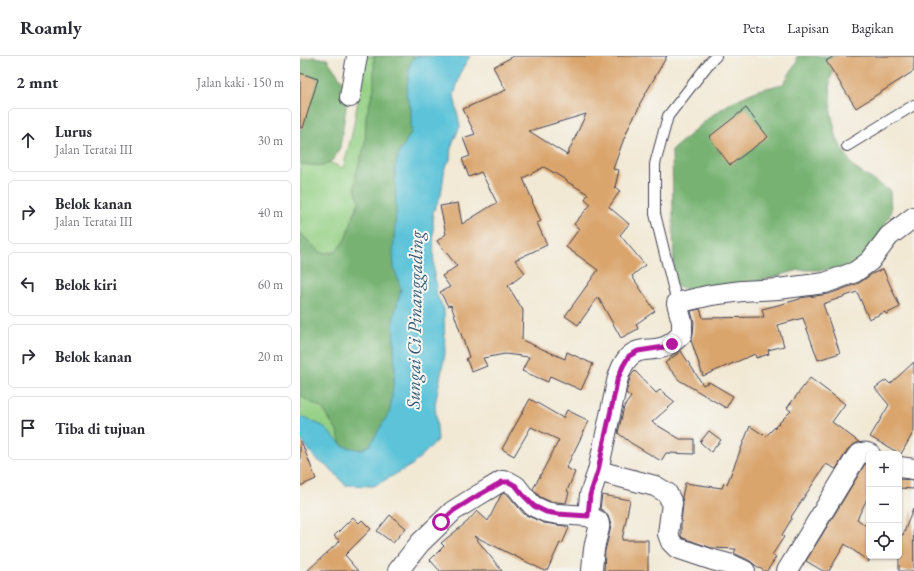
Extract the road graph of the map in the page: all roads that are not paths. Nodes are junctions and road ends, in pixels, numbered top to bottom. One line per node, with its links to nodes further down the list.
1 (357, 56): 3 (street)
2 (716, 56): 7 (lane)
3 (350, 97)
4 (914, 105): 5 (lane)
5 (847, 146)
6 (914, 217): 7 (street)
7 (676, 303): 11 (street)
8 (866, 453): 16 (street)
9 (902, 467): 10 (street)
10 (914, 469)
11 (598, 471): 12 (street); 15 (street)
12 (588, 516): 13 (street); 14 (street)
13 (398, 571)
14 (592, 571)
15 (745, 571)
16 (788, 571)

